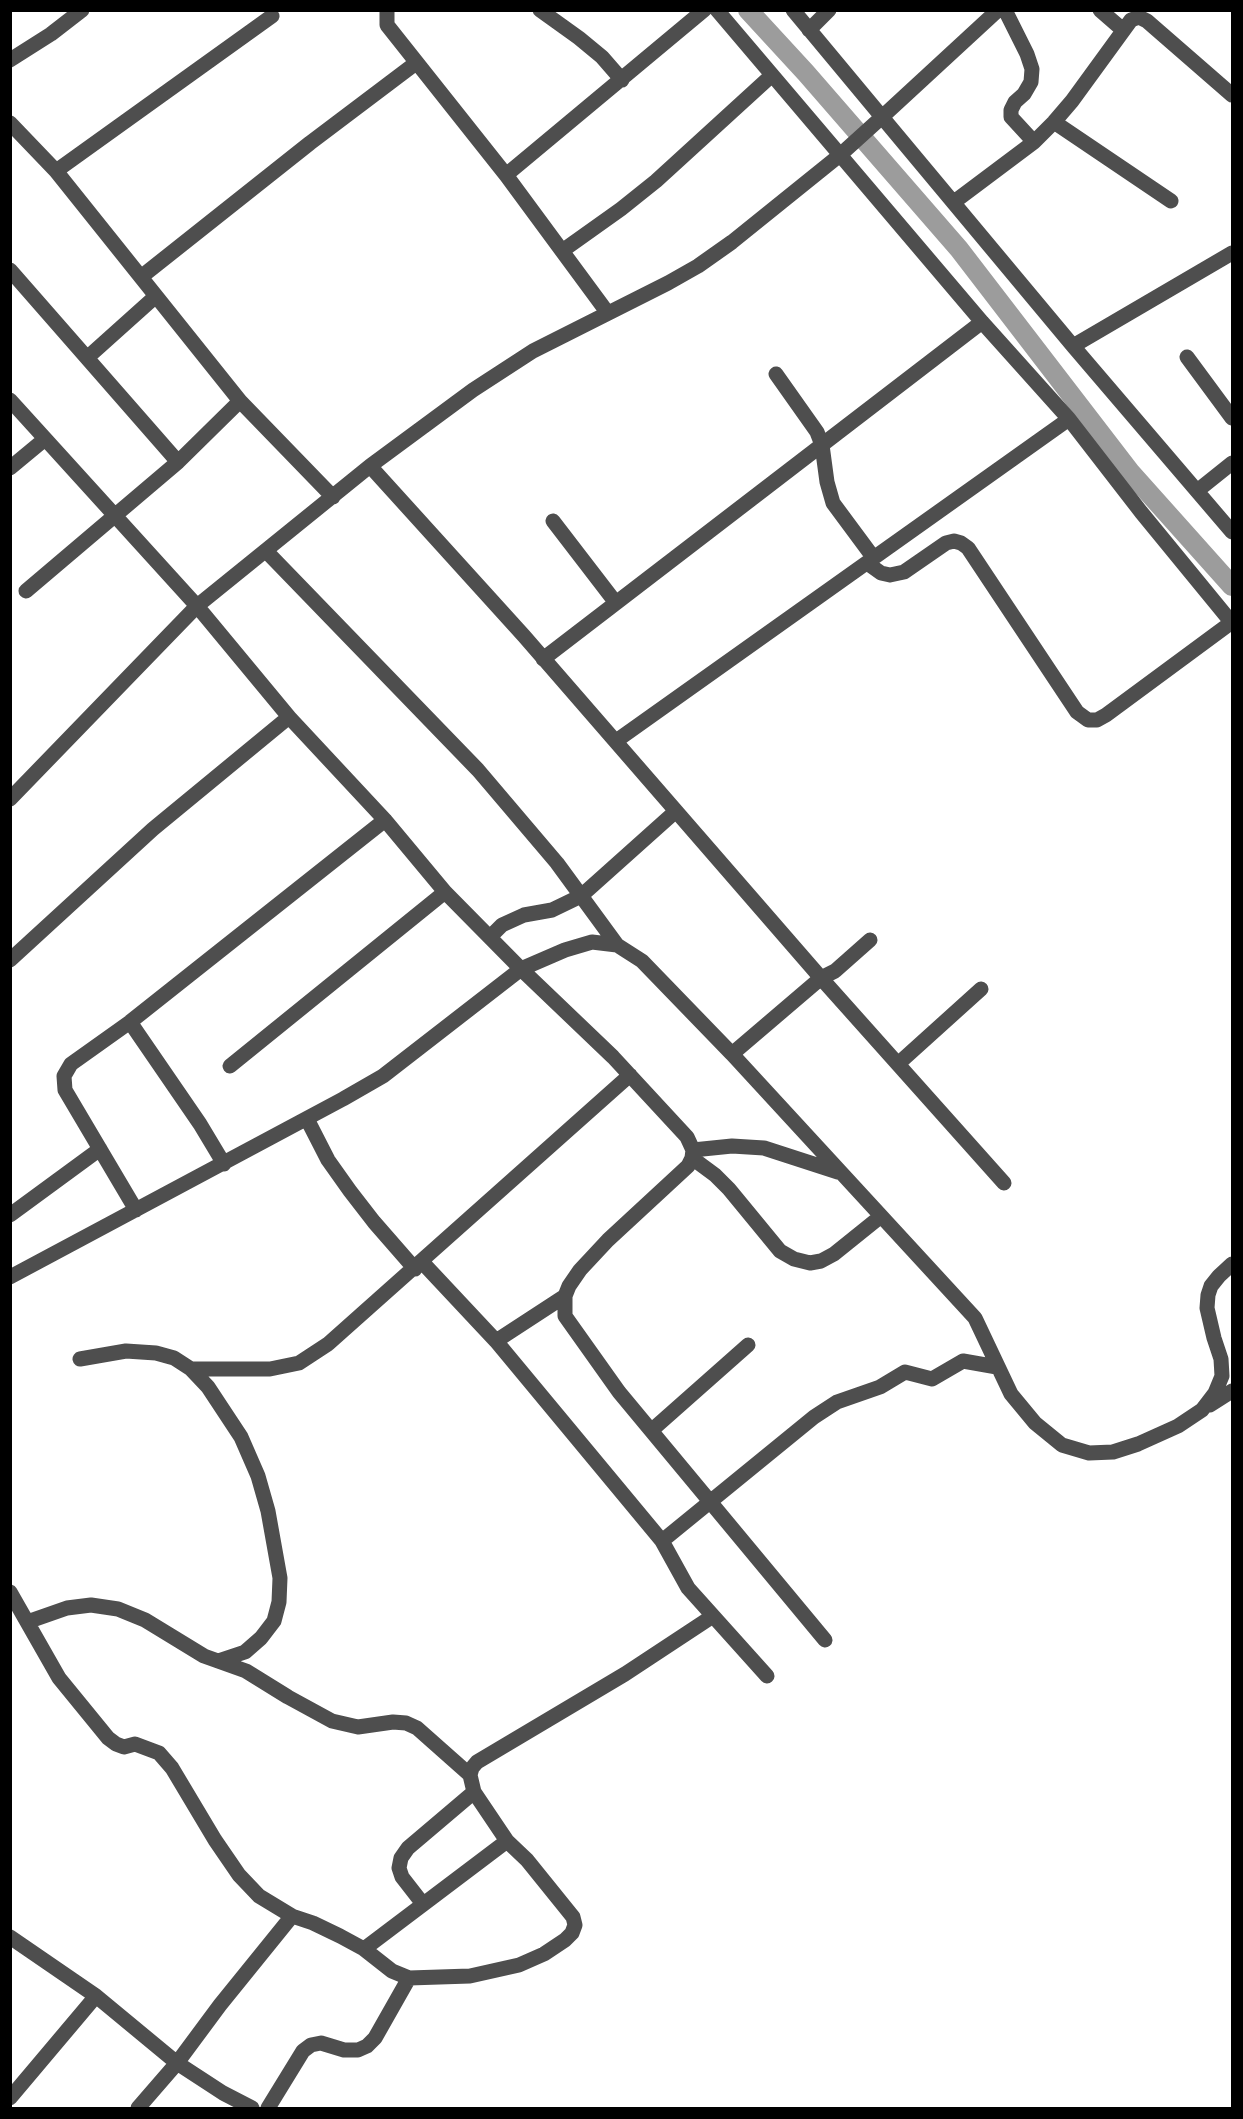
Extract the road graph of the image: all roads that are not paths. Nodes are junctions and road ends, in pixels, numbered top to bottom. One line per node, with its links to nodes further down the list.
1 (387, 10): 15 (street)
2 (540, 10): 17 (street)
3 (704, 10): 17 (street)
4 (717, 10): 16 (street)
5 (793, 10): 12 (street)
6 (829, 10): 12 (street)
7 (998, 10): 19 (street)
8 (1005, 10): 22 (street)
9 (1100, 10): 13 (street)
10 (77, 12): 14 (street)
11 (272, 16): 24 (street)
12 (809, 30): 19 (street)
13 (1123, 30): 18 (street); 20 (street)
14 (10, 60)
15 (416, 63): 25 (street); 31 (street)
16 (771, 76): 23 (street); 28 (street)
17 (622, 80): 25 (street)
18 (1233, 95)
19 (878, 121): 23 (street); 27 (street)
20 (1054, 122): 22 (street); 26 (street)
21 (10, 123): 24 (street)
22 (1034, 142): 27 (street)
23 (842, 153): 33 (street); 34 (street)
24 (56, 171): 31 (street)
25 (506, 175): 28 (street)
26 (1171, 201)
27 (954, 202): 35 (street)
28 (562, 251): 33 (street)
29 (1233, 253): 35 (street)
30 (10, 270): 36 (street)
31 (141, 277): 32 (street)
32 (156, 296): 36 (street); 40 (street)
33 (607, 312): 47 (street)
34 (982, 322): 42 (street); 44 (street)
35 (1073, 346): 49 (street)
36 (88, 357): 45 (street)
37 (1187, 357): 41 (street)
38 (776, 374): 44 (street)
39 (10, 400): 43 (street)
40 (240, 401): 45 (street); 50 (street)
41 (1233, 418)
42 (1068, 419): 55 (street); 59 (street)
43 (45, 440): 48 (street); 51 (street)
44 (822, 445): 55 (street); 57 (street)
45 (178, 462): 51 (street)
46 (1233, 463): 49 (street)
47 (370, 466): 50 (street); 60 (street)
48 (10, 468)
49 (1197, 491): 53 (street)
50 (333, 497): 54 (street)
51 (115, 516): 56 (street); 58 (street)
52 (553, 522): 57 (street)
53 (1233, 532)
54 (266, 551): 58 (street); 67 (street)
55 (870, 560): 59 (street); 62 (street)
56 (26, 591)
57 (616, 603): 60 (street)
58 (197, 606): 61 (street); 63 (street)
59 (1232, 623)
60 (543, 659): 62 (street)
61 (289, 717): 65 (street); 71 (street)
62 (616, 741): 64 (street)
63 (10, 799)
64 (676, 811): 67 (street); 73 (street)
65 (386, 820): 66 (street); 75 (street)
66 (445, 892): 68 (street); 78 (street)
67 (581, 896): 68 (street); 70 (street)
68 (490, 937): 72 (street)
69 (870, 940): 73 (street)
70 (617, 945): 72 (street); 76 (street)
71 (10, 960)
72 (521, 969): 79 (street); 80 (street)
73 (821, 978): 76 (street); 77 (street)
74 (981, 989): 77 (street)
75 (130, 1022): 81 (street); 83 (street)
76 (732, 1054): 84 (street)
77 (899, 1063): 85 (street)
78 (230, 1066)
79 (630, 1076): 82 (street); 90 (street)
80 (307, 1119): 83 (street); 90 (street)
81 (100, 1149): 86 (street); 87 (street)
82 (692, 1154): 84 (street); 88 (street); 92 (street)
83 (224, 1164): 86 (street)
84 (839, 1172): 88 (street)
85 (1004, 1183)
86 (136, 1210): 91 (street)
87 (10, 1215)
88 (880, 1217): 96 (street)
89 (1233, 1264): 99 (street)
90 (418, 1266): 93 (street); 97 (street)
91 (10, 1277)
92 (565, 1296): 93 (street); 100 (street)
93 (496, 1341): 102 (street)
94 (748, 1345): 100 (street)
95 (80, 1359): 97 (street)
96 (997, 1367): 99 (street); 101 (street)
97 (191, 1369): 107 (street)
98 (1233, 1390): 99 (street)
99 (1202, 1410)
100 (651, 1430): 101 (street)
101 (711, 1500): 102 (street); 106 (street)
102 (662, 1541): 104 (street)
103 (10, 1592): 105 (street)
104 (713, 1616): 108 (street); 109 (street)
105 (27, 1622): 107 (street); 113 (street)
106 (825, 1640)
107 (218, 1661): 109 (street)
108 (767, 1676)
109 (470, 1776): 110 (street)
110 (474, 1792): 111 (street); 112 (street)
111 (507, 1841): 112 (street); 116 (street)
112 (423, 1904): 115 (street)
113 (292, 1916): 115 (street); 118 (street)
114 (10, 1937): 117 (street)
115 (364, 1949): 116 (street)
116 (409, 1978): 122 (street)
117 (96, 1996): 118 (street); 119 (street)
118 (177, 2063): 120 (street); 121 (street)
119 (10, 2098)
120 (138, 2109)
121 (252, 2109)
122 (268, 2109)

